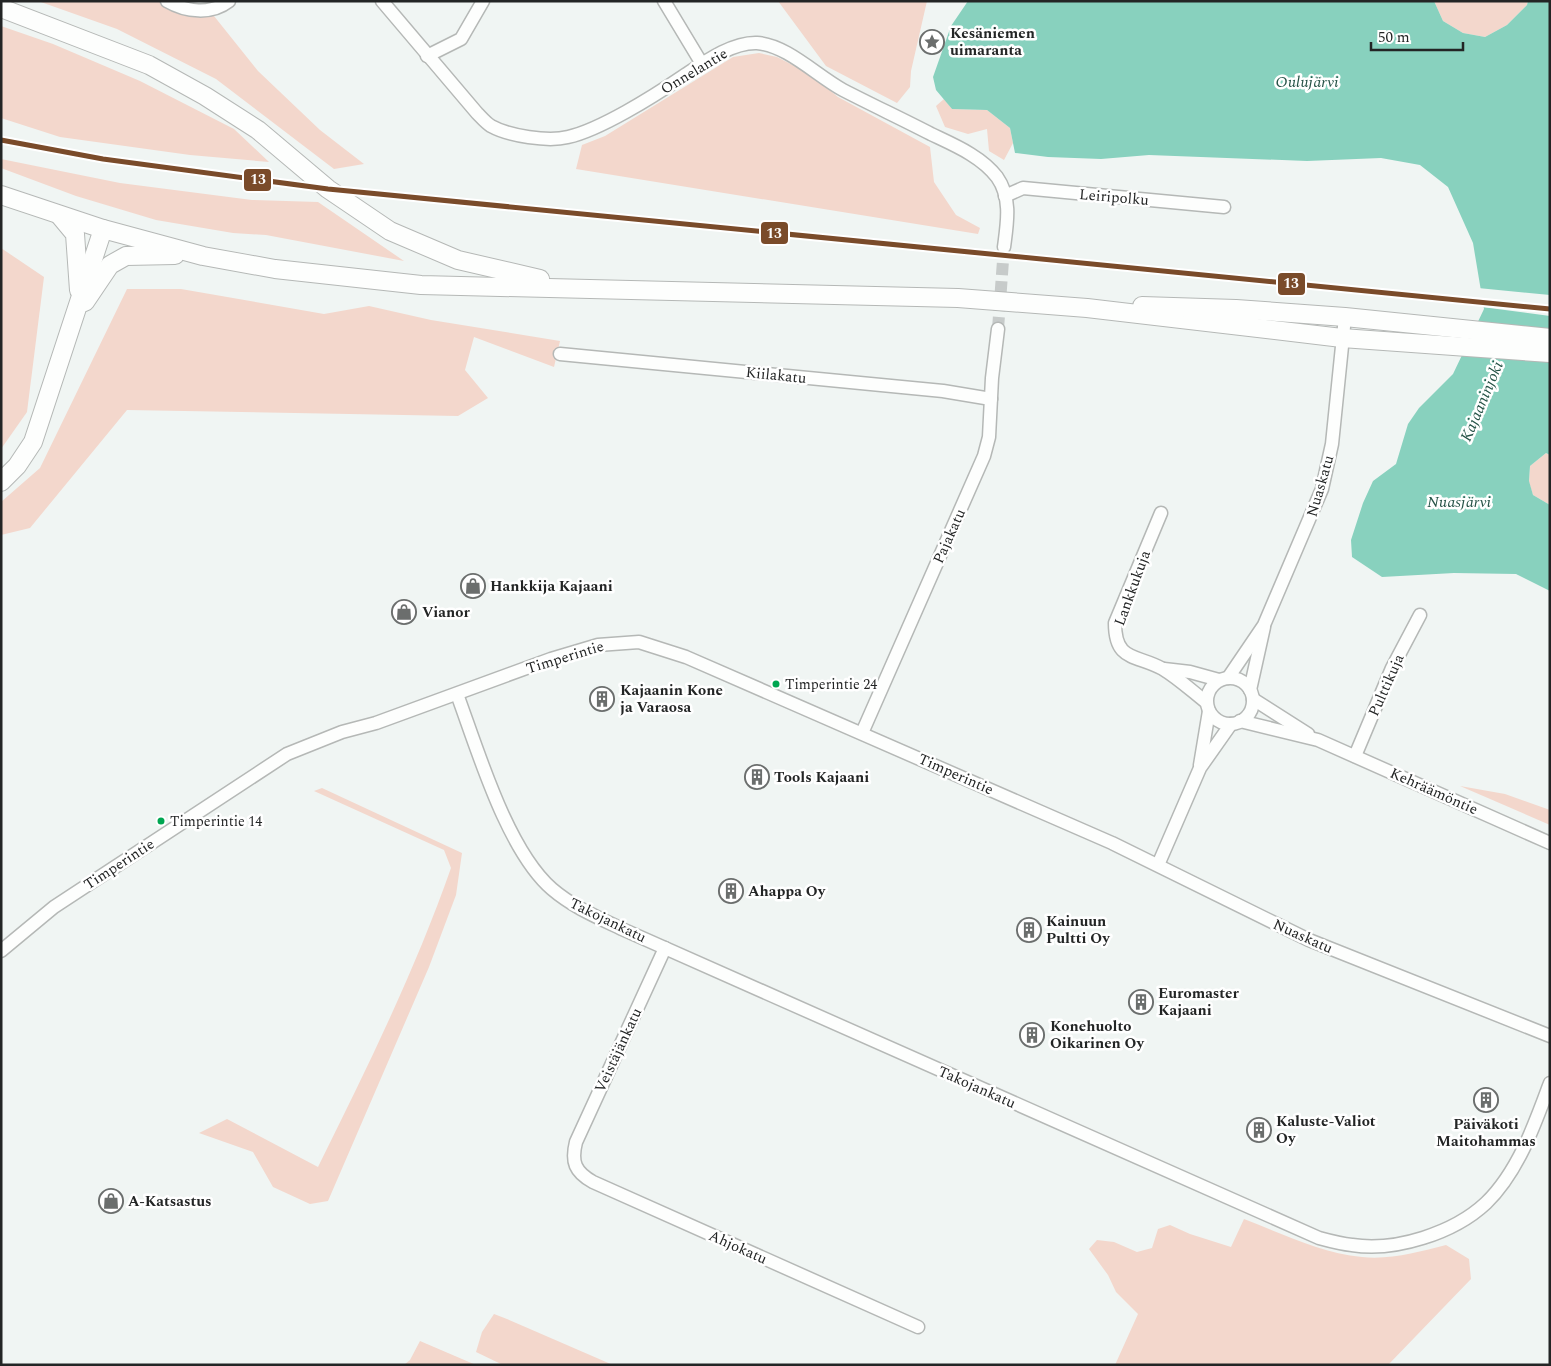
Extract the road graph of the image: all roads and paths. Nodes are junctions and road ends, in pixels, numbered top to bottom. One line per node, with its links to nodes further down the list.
1 (168, 1): 2 (street)
2 (229, 1)
3 (382, 1): 7 (street, Onnelantie)
4 (483, 1): 7 (street)
5 (664, 1): 8 (street)
6 (1, 8): 16 (highway)
7 (427, 56): 8 (street, Onnelantie)
8 (702, 64): 10 (street, Onnelantie)
9 (1, 196): 12 (highway)
10 (1005, 196): 11 (street, Leiripolku); 14 (street, Onnelantie)
11 (1224, 207)
12 (60, 216): 13 (highway); 17 (highway)
13 (103, 228): 15 (highway); 17 (highway)
14 (1004, 247)
15 (203, 256): 16 (highway); 20 (highway)
16 (574, 288): 18 (highway)
17 (80, 299): 20 (highway)
18 (1087, 308): 19 (highway); 23 (highway)
19 (1345, 317): 22 (highway); 23 (street, Nuaskatu)
20 (74, 319): 28 (highway)
21 (998, 330): 27 (street, Pajakatu)
22 (1436, 335): 23 (highway); 24 (highway); 25 (highway)
23 (1342, 338): 31 (street, Nuaskatu)
24 (1550, 338)
25 (1550, 353)
26 (560, 354): 27 (street, Kiilakatu)
27 (991, 399): 38 (street, Pajakatu)
28 (1, 482)
29 (1161, 513): 32 (street, Lankkukuja)
30 (1420, 615): 40 (street, Pulttikuja)
31 (1264, 625): 33 (street, Nuaskatu); 35 (street, Nuaskatu)
32 (1162, 669): 33 (street, Lankkukuja); 36 (street, Lankkukuja)
33 (1223, 679): 35 (street); 36 (street)
34 (457, 694): 38 (street, Timperintie); 44 (street, Takojankatu); 45 (street, Timperintie)
35 (1251, 695): 37 (street); 39 (street, Kehräämöntie)
36 (1208, 707): 37 (street); 41 (street)
37 (1236, 722): 39 (street, Kehräämöntie); 41 (street)
38 (862, 733): 43 (street, Timperintie)
39 (1318, 740): 40 (street, Kehräämöntie)
40 (1355, 756): 42 (street, Kehräämöntie)
41 (1200, 768): 43 (street)
42 (1550, 842)
43 (1158, 865): 46 (street, Nuaskatu)
44 (665, 948): 47 (street, Takojankatu); 48 (street, Veistäjänkatu)
45 (1, 951)
46 (1550, 1036)
47 (1550, 1083)
48 (573, 1154): 49 (street, Ahjokatu)
49 (918, 1327)

